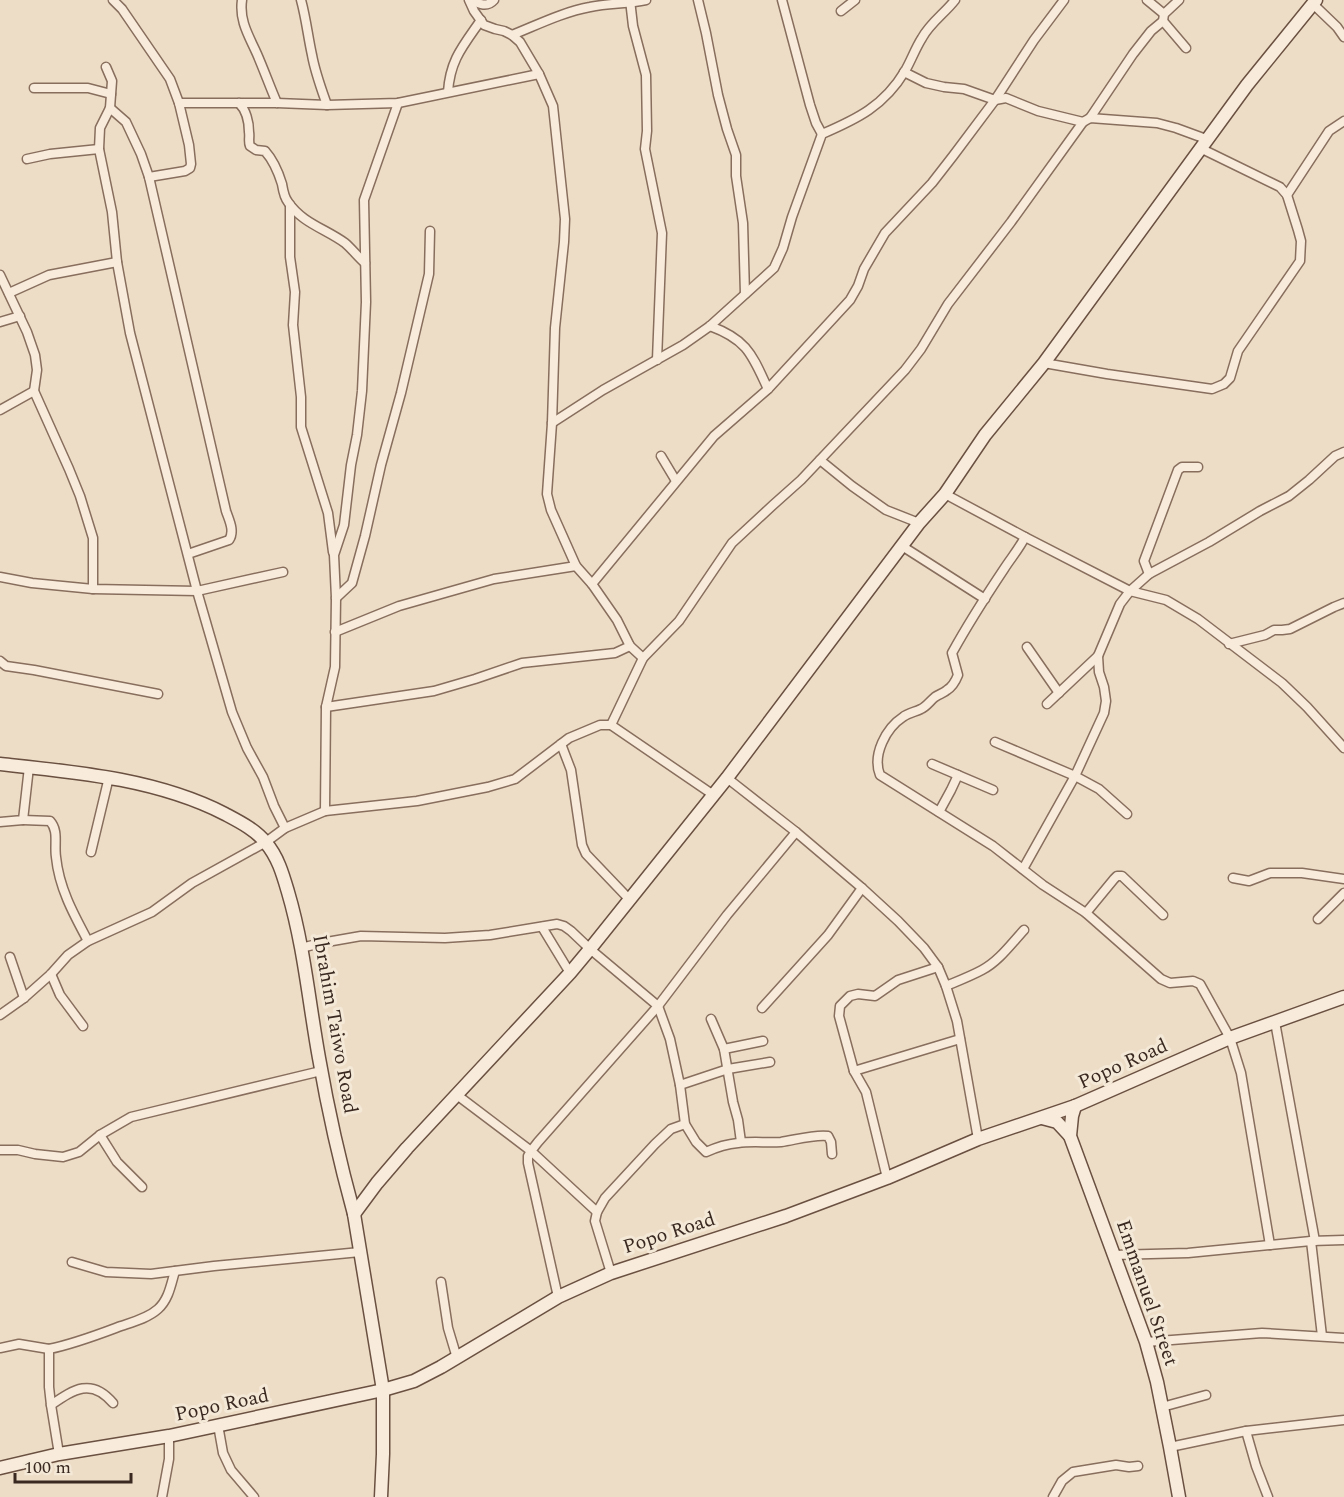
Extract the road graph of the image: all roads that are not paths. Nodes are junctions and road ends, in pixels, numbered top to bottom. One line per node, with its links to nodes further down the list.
1 (113, 0): 16 (street)
2 (242, 0): 31 (street)
3 (301, 0): 34 (street)
4 (469, 0): 5 (street); 19 (street)
5 (494, 0)
6 (646, 0): 14 (street)
7 (698, 0): 50 (street)
8 (782, 0): 38 (street)
9 (855, 0): 17 (street)
10 (956, 0): 24 (street)
11 (1064, 0): 29 (street)
12 (1147, 0): 18 (street)
13 (1179, 0): 18 (street)
14 (630, 2): 20 (street); 54 (street)
15 (1315, 2): 21 (street); 39 (main road)
16 (124, 4): 30 (street)
17 (841, 11)
18 (1164, 18): 22 (street); 36 (street)
19 (481, 20): 20 (street); 27 (street)
20 (512, 36): 25 (street)
21 (1344, 37)
22 (1186, 48)
23 (106, 67): 28 (street)
24 (904, 72): 29 (street); 38 (street)
25 (539, 74): 27 (street); 59 (street)
26 (34, 88): 28 (street)
27 (448, 92): 32 (street)
28 (111, 94): 35 (street)
29 (995, 100): 36 (street); 56 (street)
30 (179, 103): 33 (street); 42 (street)
31 (277, 103): 33 (street); 34 (street)
32 (398, 103): 34 (street); 47 (street)
33 (239, 104): 44 (street)
34 (327, 105)
35 (110, 108): 40 (street); 42 (street)
36 (1087, 120): 39 (street); 62 (street)
37 (1344, 121): 43 (street)
38 (822, 134): 50 (street)
39 (1203, 143): 43 (street); 55 (main road)
40 (99, 149): 41 (street); 46 (street)
41 (27, 159)
42 (149, 177): 69 (street)
43 (1287, 195): 55 (street)
44 (290, 205): 47 (street); 70 (street)
45 (430, 231): 79 (street)
46 (117, 262): 49 (street); 69 (street)
47 (365, 263): 70 (street)
48 (0, 275): 49 (street)
49 (9, 293): 51 (street)
50 (746, 294): 53 (street)
51 (20, 316): 52 (street); 57 (street)
52 (0, 322)
53 (710, 326): 54 (street); 56 (street)
54 (657, 360): 59 (street)
55 (1044, 363): 65 (main road)
56 (768, 389): 64 (street)
57 (34, 391): 58 (street); 76 (street)
58 (0, 410)
59 (552, 423): 71 (street)
60 (1344, 452): 73 (street)
61 (661, 456): 64 (street)
62 (820, 460): 66 (street); 87 (street)
63 (1198, 467): 73 (street)
64 (676, 481): 75 (street)
65 (945, 494): 66 (main road); 67 (street)
66 (919, 523): 68 (main road)
67 (1025, 537): 78 (street); 80 (street)
68 (902, 546): 80 (street); 103 (main road)
69 (188, 554): 77 (street)
70 (334, 555): 79 (street)
71 (576, 566): 75 (street); 82 (street)
72 (283, 572): 77 (street)
73 (1149, 574): 78 (street)
74 (0, 577): 76 (street)
75 (592, 584): 84 (street)
76 (93, 589): 77 (street)
77 (197, 591): 111 (street)
78 (1130, 591): 83 (street); 86 (street)
79 (336, 598): 82 (street)
80 (985, 599): 107 (street)
81 (1344, 603): 83 (street)
82 (335, 632): 92 (street)
83 (1229, 644): 96 (street)
84 (630, 646): 87 (street); 92 (street)
85 (1027, 647): 89 (street)
86 (1098, 656): 89 (street); 101 (street)
87 (643, 658): 93 (street)
88 (0, 660): 90 (street)
89 (1059, 693): 91 (street)
90 (158, 694)
91 (1047, 704)
92 (326, 706): 106 (street)
93 (611, 725): 95 (street); 105 (street)
94 (995, 742): 101 (street)
95 (561, 744): 106 (street); 120 (street)
96 (1344, 748)
97 (0, 764): 99 (main road, Ibrahim Taiwo Road)
98 (932, 764): 100 (street)
99 (29, 767): 102 (main road, Ibrahim Taiwo Road); 109 (street)
100 (958, 775): 104 (street); 107 (street)
101 (1075, 776): 108 (street); 115 (street)
102 (109, 777): 113 (main road, Ibrahim Taiwo Road); 114 (street)
103 (727, 777): 105 (main road); 112 (street)
104 (993, 790)
105 (712, 794): 120 (main road)
106 (325, 811): 111 (street)
107 (939, 812): 115 (street)
108 (1127, 814)
109 (22, 820): 110 (street); 126 (street)
110 (0, 822)
111 (285, 828): 113 (street)
112 (796, 832): 118 (street); 136 (street)
113 (266, 842): 126 (street); 127 (main road, Ibrahim Taiwo Road)
114 (91, 852)
115 (1023, 869): 121 (street)
116 (1233, 878): 117 (street)
117 (1344, 879)
118 (862, 888): 130 (street); 137 (street)
119 (1344, 893): 123 (street)
120 (629, 899): 128 (main road)
121 (1086, 913): 122 (street); 142 (street)
122 (1163, 915)
123 (1318, 919)
124 (542, 927): 127 (street); 128 (street); 131 (street)
125 (1024, 930): 133 (street)
126 (88, 941): 132 (street)
127 (301, 948): 148 (main road, Ibrahim Taiwo Road)
128 (590, 949): 131 (main road); 136 (street)
129 (10, 957): 135 (street)
130 (938, 967): 133 (street); 149 (street)
131 (570, 973): 151 (main road)
132 (51, 975): 135 (street); 141 (street)
133 (946, 986): 143 (street)
134 (1344, 997): 140 (main road, Popo Road)
135 (24, 998): 138 (street)
136 (658, 1006): 150 (street); 160 (street)
137 (762, 1008)
138 (0, 1015)
139 (711, 1019): 145 (street)
140 (1275, 1022): 142 (main road, Popo Road); 167 (street)
141 (83, 1026)
142 (1230, 1038): 152 (main road, Popo Road); 168 (street)
143 (960, 1039): 149 (street); 157 (street)
144 (763, 1041): 145 (street)
145 (724, 1049): 147 (street)
146 (770, 1062): 147 (street)
147 (728, 1069): 150 (street); 158 (street)
148 (321, 1071): 155 (street); 165 (main road, Ibrahim Taiwo Road)
149 (854, 1071): 162 (street)
150 (680, 1085): 154 (street)
151 (457, 1095): 160 (street); 165 (main road)
152 (1075, 1106): 153 (main road, Popo Road); 156 (main road, Emmanuel Street)
153 (1041, 1118): 156 (main road); 157 (main road, Popo Road)
154 (685, 1124): 158 (street); 164 (street)
155 (100, 1135): 159 (street); 163 (street)
156 (1070, 1136): 170 (main road, Emmanuel Street)
157 (978, 1139): 162 (main road, Popo Road)
158 (741, 1142): 161 (street)
159 (0, 1150)
160 (531, 1151): 164 (street); 175 (street)
161 (832, 1154)
162 (886, 1178): 173 (main road, Popo Road)
163 (142, 1187)
164 (597, 1212): 173 (street)
165 (354, 1214): 169 (main road, Ibrahim Taiwo Road)
166 (1344, 1240): 167 (street)
167 (1313, 1241): 168 (street); 176 (street)
168 (1270, 1245): 170 (street)
169 (360, 1252): 172 (street); 182 (main road, Ibrahim Taiwo Road)
170 (1113, 1255): 178 (main road, Emmanuel Street)
171 (72, 1262): 172 (street)
172 (175, 1271): 180 (street)
173 (610, 1272): 175 (main road, Popo Road)
174 (441, 1282): 181 (street)
175 (558, 1297): 181 (main road, Popo Road)
176 (1322, 1336): 177 (street); 178 (street)
177 (1344, 1338)
178 (1146, 1342): 186 (main road, Emmanuel Street)
179 (0, 1348): 180 (street)
180 (50, 1349): 185 (street)
181 (457, 1358): 182 (main road, Popo Road)
182 (383, 1390): 188 (main road, Popo Road); 197 (main road, Ibrahim Taiwo Road)
183 (1206, 1395): 186 (street)
184 (113, 1403): 185 (street)
185 (51, 1405): 192 (street)
186 (1162, 1407): 191 (main road, Emmanuel Street)
187 (1344, 1420): 189 (street)
188 (218, 1425): 190 (main road, Popo Road); 196 (street)
189 (1246, 1431): 191 (street); 200 (street)
190 (169, 1436): 192 (main road, Popo Road); 195 (street)
191 (1170, 1447): 199 (main road, Emmanuel Street)
192 (60, 1454): 194 (main road, Popo Road)
193 (1138, 1466): 198 (street)
194 (0, 1468)
195 (162, 1497)
196 (254, 1497)
197 (381, 1497)
198 (1053, 1497)
199 (1179, 1497)
200 (1269, 1497)

